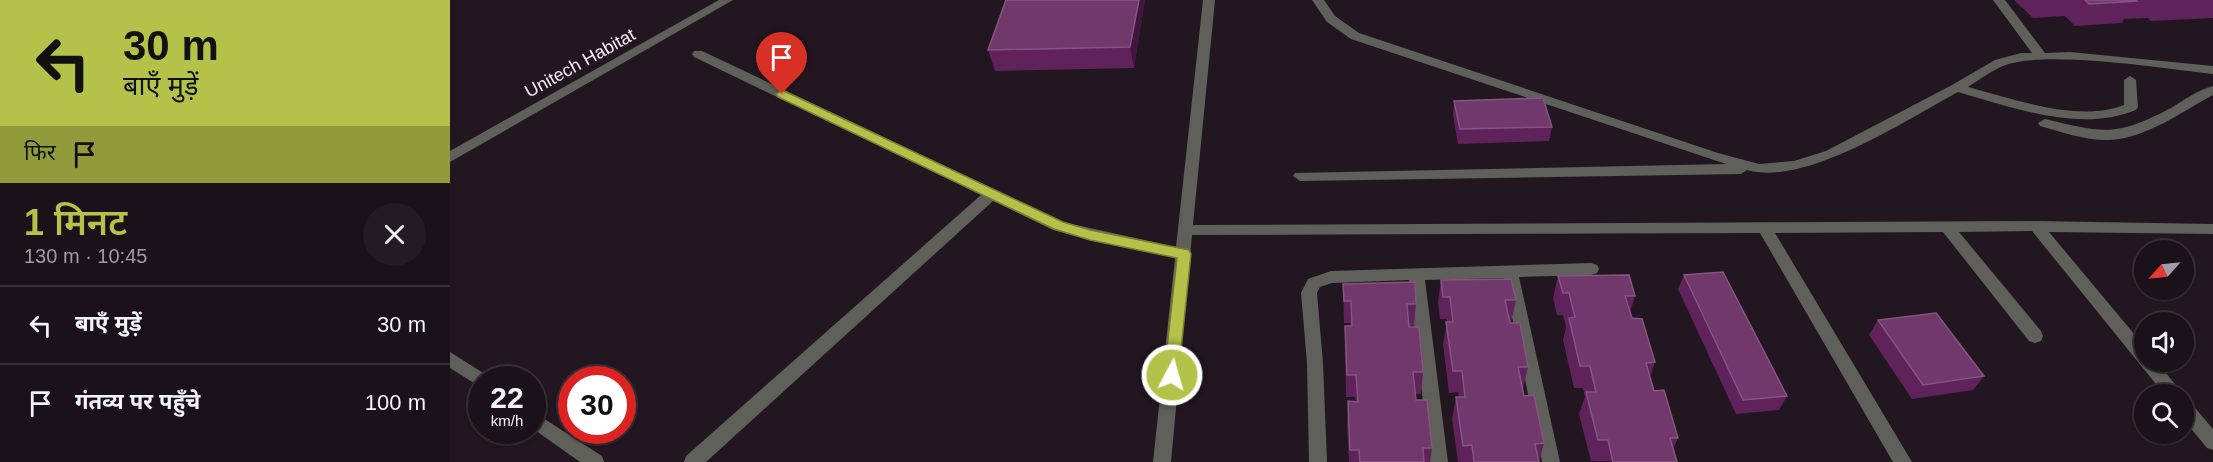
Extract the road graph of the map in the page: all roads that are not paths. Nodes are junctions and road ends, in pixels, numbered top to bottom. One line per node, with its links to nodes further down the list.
1 (727, 0): 12 (street, Unitech Habitat)
2 (1209, 0): 20 (street)
3 (1318, 0): 13 (street)
4 (2000, 0): 6 (street)
5 (698, 54): 15 (street)
6 (2040, 55): 7 (street); 9 (street)
7 (2213, 70)
8 (2130, 80): 9 (street)
9 (1956, 88): 13 (street)
10 (2213, 90): 11 (street)
11 (2045, 123)
12 (450, 157)
13 (1759, 169): 14 (street)
14 (1300, 176)
15 (992, 194): 21 (street); 35 (street)
16 (2036, 226): 17 (street); 19 (street); 26 (street)
17 (1947, 227): 18 (street); 25 (street)
18 (1765, 228): 20 (street); 40 (street)
19 (2213, 229)
20 (1186, 230): 21 (street)
21 (1184, 254): 36 (street)
22 (1591, 269): 23 (street)
23 (1510, 271): 24 (street); 39 (street)
24 (1416, 274): 37 (street); 38 (street)
25 (2035, 336)
26 (2134, 345)
27 (450, 359): 28 (street)
28 (468, 371)
29 (2156, 372): 30 (street)
30 (2166, 384)
31 (2194, 419): 33 (street)
32 (546, 428): 34 (street)
33 (2213, 442)
34 (595, 462)
35 (693, 462)
36 (1162, 462)
37 (1318, 462)
38 (1439, 462)
39 (1551, 462)
40 (1903, 462)

